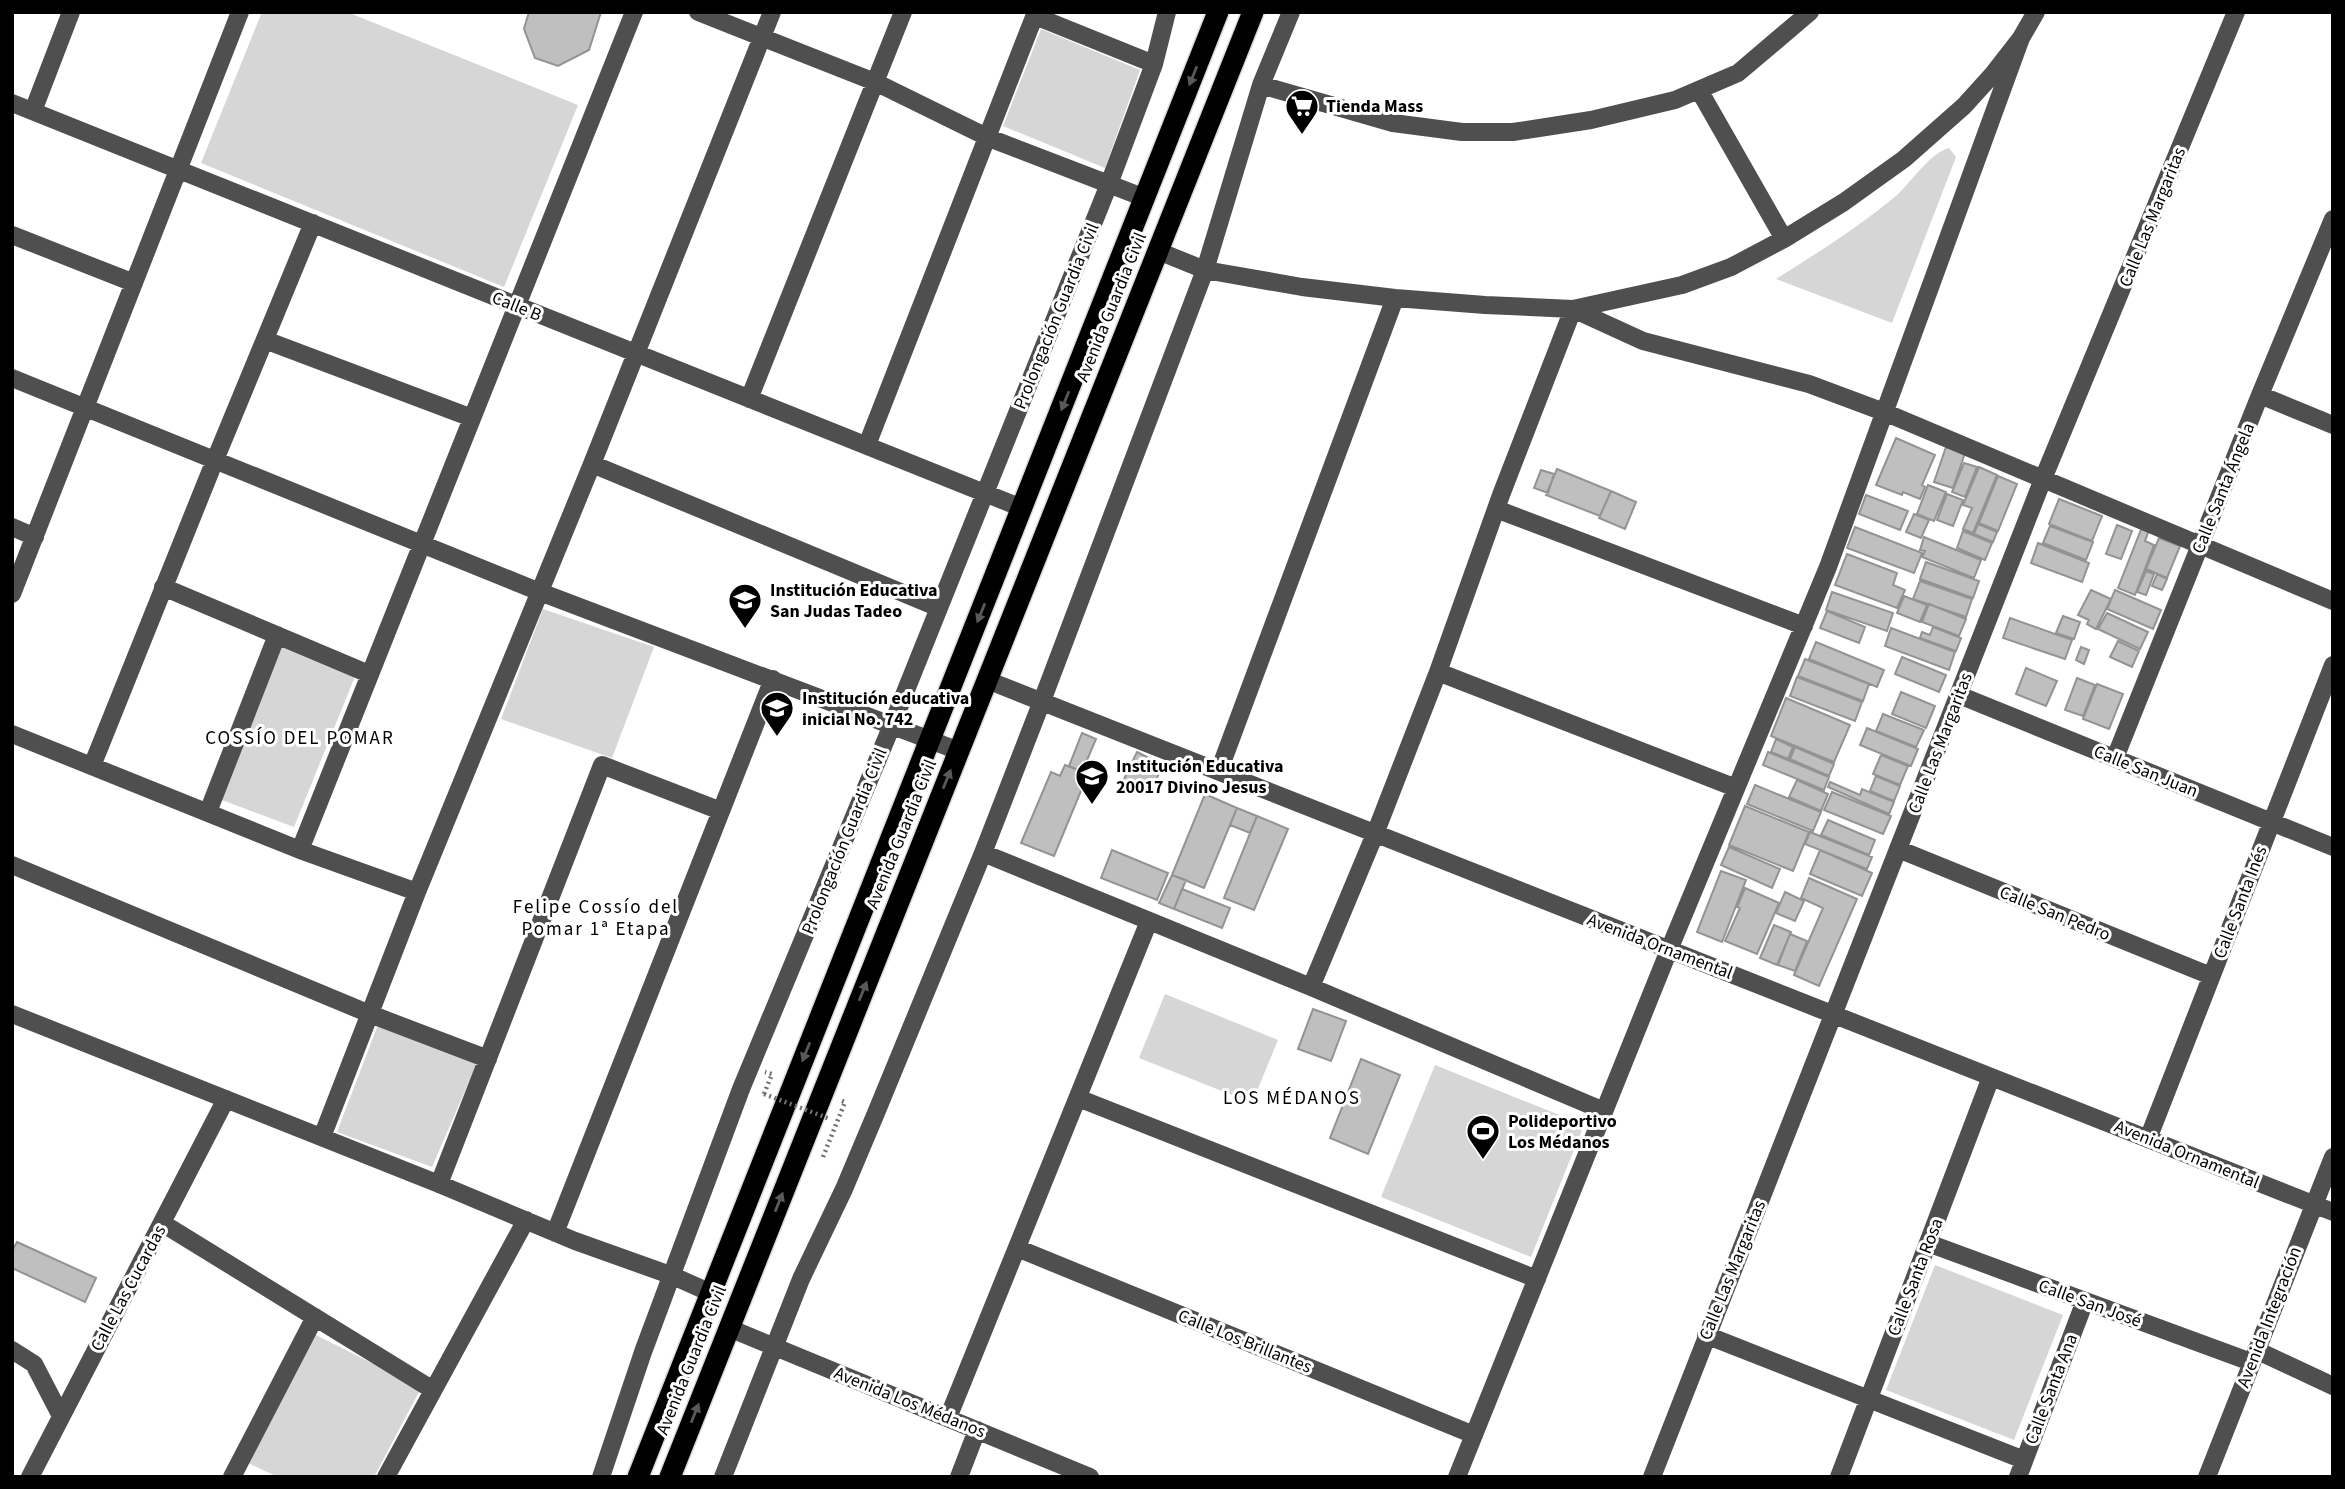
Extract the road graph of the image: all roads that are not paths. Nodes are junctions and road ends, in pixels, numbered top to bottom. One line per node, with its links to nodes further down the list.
1 (71, 12): 22 (street)
2 (240, 12): 24 (street)
3 (634, 12): 35 (street)
4 (698, 12): 15 (street)
5 (772, 12): 15 (street)
6 (903, 12): 18 (street)
7 (1167, 12): 17 (street, Prolongación Guardia Civil)
8 (1219, 12): 26 (highway, Avenida Guardia Civil, one-way to 26)
9 (1253, 12): 31 (highway, Avenida Guardia Civil)
10 (1291, 12): 19 (street)
11 (1810, 12): 20 (street)
12 (2036, 12): 16 (street)
13 (2236, 12): 49 (street, Calle Las Margaritas)
14 (1036, 14): 17 (street); 23 (street)
15 (762, 37): 18 (street); 38 (street)
16 (2021, 38): 30 (street); 43 (street)
17 (1154, 64): 25 (street, Prolongación Guardia Civil)
18 (875, 82): 23 (street); 41 (street)
19 (1261, 85): 20 (street); 32 (street)
20 (1699, 90): 30 (street)
21 (12, 103): 22 (street, Calle B)
22 (33, 111): 24 (street, Calle B)
23 (989, 138): 25 (street); 46 (street)
24 (179, 169): 28 (street, Calle B); 33 (street)
25 (1109, 184): 26 (street); 50 (street, Prolongación Guardia Civil)
26 (1145, 198): 51 (highway, Avenida Guardia Civil, one-way to 51)
27 (2333, 219): 40 (street, Calle Santa Ángela)
28 (313, 223): 35 (street, Calle B); 37 (street)
29 (12, 235): 33 (street)
30 (1784, 239): 36 (street)
31 (1158, 251): 32 (street); 68 (highway, Avenida Guardia Civil)
32 (1205, 270): 34 (street); 70 (street)
33 (134, 283): 42 (street)
34 (1395, 298): 36 (street); 77 (street)
35 (517, 306): 38 (street, Calle B); 44 (street)
36 (1573, 309): 43 (street); 52 (street)
37 (265, 340): 44 (street); 47 (street)
38 (636, 354): 41 (street, Calle B); 48 (street)
39 (12, 379): 42 (street)
40 (2260, 395): 45 (street); 56 (street, Calle Santa Ángela)
41 (749, 399): 46 (street, Calle B)
42 (86, 407): 47 (street); 54 (street)
43 (1884, 412): 49 (street); 62 (street)
44 (472, 418): 55 (street)
45 (2333, 425)
46 (867, 445): 50 (street, Calle B)
47 (215, 460): 55 (street); 57 (street)
48 (592, 464): 58 (street); 61 (street)
49 (2043, 479): 56 (street); 69 (street, Calle Las Margaritas)
50 (985, 493): 51 (street, Calle B); 61 (street, Prolongación Guardia Civil)
51 (1022, 508): 73 (highway, Avenida Guardia Civil, one-way to 73)
52 (1496, 509): 62 (street); 65 (street)
53 (12, 527): 54 (street)
54 (35, 537): 59 (street)
55 (421, 544): 58 (street); 66 (street)
56 (2200, 545): 60 (street); 75 (street, Calle Santa Ángela)
57 (163, 587): 63 (street); 76 (street)
58 (540, 592): 67 (street); 88 (street)
59 (12, 594)
60 (2333, 601)
61 (939, 608): 71 (street, Prolongación Guardia Civil)
62 (1804, 626): 78 (street)
63 (277, 635): 66 (street); 80 (street)
64 (2333, 665): 81 (street, Calle Santa Inés)
65 (1438, 672): 78 (street); 82 (street)
66 (369, 674): 84 (street)
67 (773, 679): 71 (street); 79 (street)
68 (987, 680): 70 (street, Avenida Ornamental); 74 (highway, Avenida Guardia Civil)
69 (1959, 695): 75 (street, Calle San Juan); 85 (street, Calle Las Margaritas)
70 (1042, 701): 77 (street, Avenida Ornamental); 86 (street)
71 (892, 725): 73 (street); 112 (street, Prolongación Guardia Civil)
72 (12, 734): 76 (street)
73 (930, 740): 74 (street); 114 (highway, Avenida Guardia Civil, one-way to 114)
74 (958, 751): 117 (highway, Avenida Guardia Civil, one-way to 74)
75 (2115, 758): 81 (street, Calle San Juan)
76 (92, 766): 80 (street)
77 (1219, 771): 82 (street, Avenida Ornamental)
78 (1737, 788): 90 (street)
79 (721, 811): 96 (street); 109 (street)
80 (208, 813): 84 (street)
81 (2272, 822): 83 (street, Calle San Juan); 91 (street, Calle Santa Inés)
82 (1375, 834): 90 (street, Avenida Ornamental); 92 (street)
83 (2333, 847)
84 (300, 849): 88 (street)
85 (1898, 849): 91 (street, Calle San Pedro); 95 (street, Calle Las Margaritas)
86 (983, 853): 89 (street); 119 (street)
87 (12, 866): 94 (street)
88 (417, 892): 94 (street)
89 (1149, 921): 92 (street); 98 (street)
90 (1669, 950): 95 (street, Avenida Ornamental); 100 (street)
91 (2211, 976): 102 (street, Calle Santa Inés)
92 (1311, 987): 100 (street)
93 (12, 1014): 99 (street)
94 (370, 1014): 96 (street); 101 (street)
95 (1833, 1014): 97 (street, Avenida Ornamental); 118 (street, Calle Las Margaritas)
96 (488, 1059): 104 (street)
97 (1991, 1077): 102 (street, Avenida Ornamental); 110 (street, Calle Santa Rosa)
98 (1078, 1098): 111 (street); 113 (street)
99 (226, 1100): 101 (street); 108 (street, Calle Las Cucardas)
100 (1604, 1111): 113 (street)
101 (322, 1137): 104 (street)
102 (2148, 1139): 105 (street, Avenida Ornamental)
103 (2333, 1157): 105 (street, Avenida Integración)
104 (439, 1184): 107 (street)
105 (2313, 1204): 106 (street, Avenida Ornamental); 121 (street, Avenida Integración)
106 (2333, 1212)
107 (526, 1220): 109 (street); 123 (street)
108 (162, 1223): 116 (street); 125 (street, Calle Las Cucardas)
109 (555, 1233): 112 (street)
110 (1928, 1243): 115 (street, Calle San José); 124 (street, Calle Santa Rosa)
111 (1017, 1248): 126 (street); 128 (street, Calle Los Brillantes)
112 (673, 1276): 114 (street); 134 (street, Prolongación Guardia Civil)
113 (1537, 1279): 128 (street)
114 (711, 1293): 135 (highway, Avenida Guardia Civil)
115 (2085, 1301): 121 (street, Calle San José); 129 (street, Calle Santa Ana)
116 (315, 1317): 123 (street); 130 (street)
117 (729, 1328): 119 (street, Avenida Los Médanos); 136 (highway, Avenida Guardia Civil, one-way to 117)
118 (1706, 1335): 124 (street); 141 (street, Calle Las Margaritas)
119 (773, 1346): 126 (street, Avenida Los Médanos); 137 (street)
120 (12, 1350): 125 (street)
121 (2254, 1356): 122 (street, Calle San José); 143 (street, Avenida Integración)
122 (2333, 1386)
123 (433, 1390): 133 (street)
124 (1869, 1399): 129 (street); 142 (street, Calle Santa Rosa)
125 (61, 1416): 131 (street, Calle Las Cucardas)
126 (948, 1419): 127 (street, Avenida Los Médanos)
127 (977, 1430): 138 (street); 139 (street, Avenida Los Médanos)
128 (1474, 1435): 140 (street)
129 (2021, 1468)
130 (234, 1473): 132 (street)
131 (30, 1477)
132 (254, 1477)
133 (386, 1477)
134 (601, 1477)
135 (638, 1477)
136 (670, 1477)
137 (723, 1477)
138 (959, 1477)
139 (1090, 1477)
140 (1457, 1477)
141 (1652, 1477)
142 (1839, 1477)
143 (2207, 1477)

